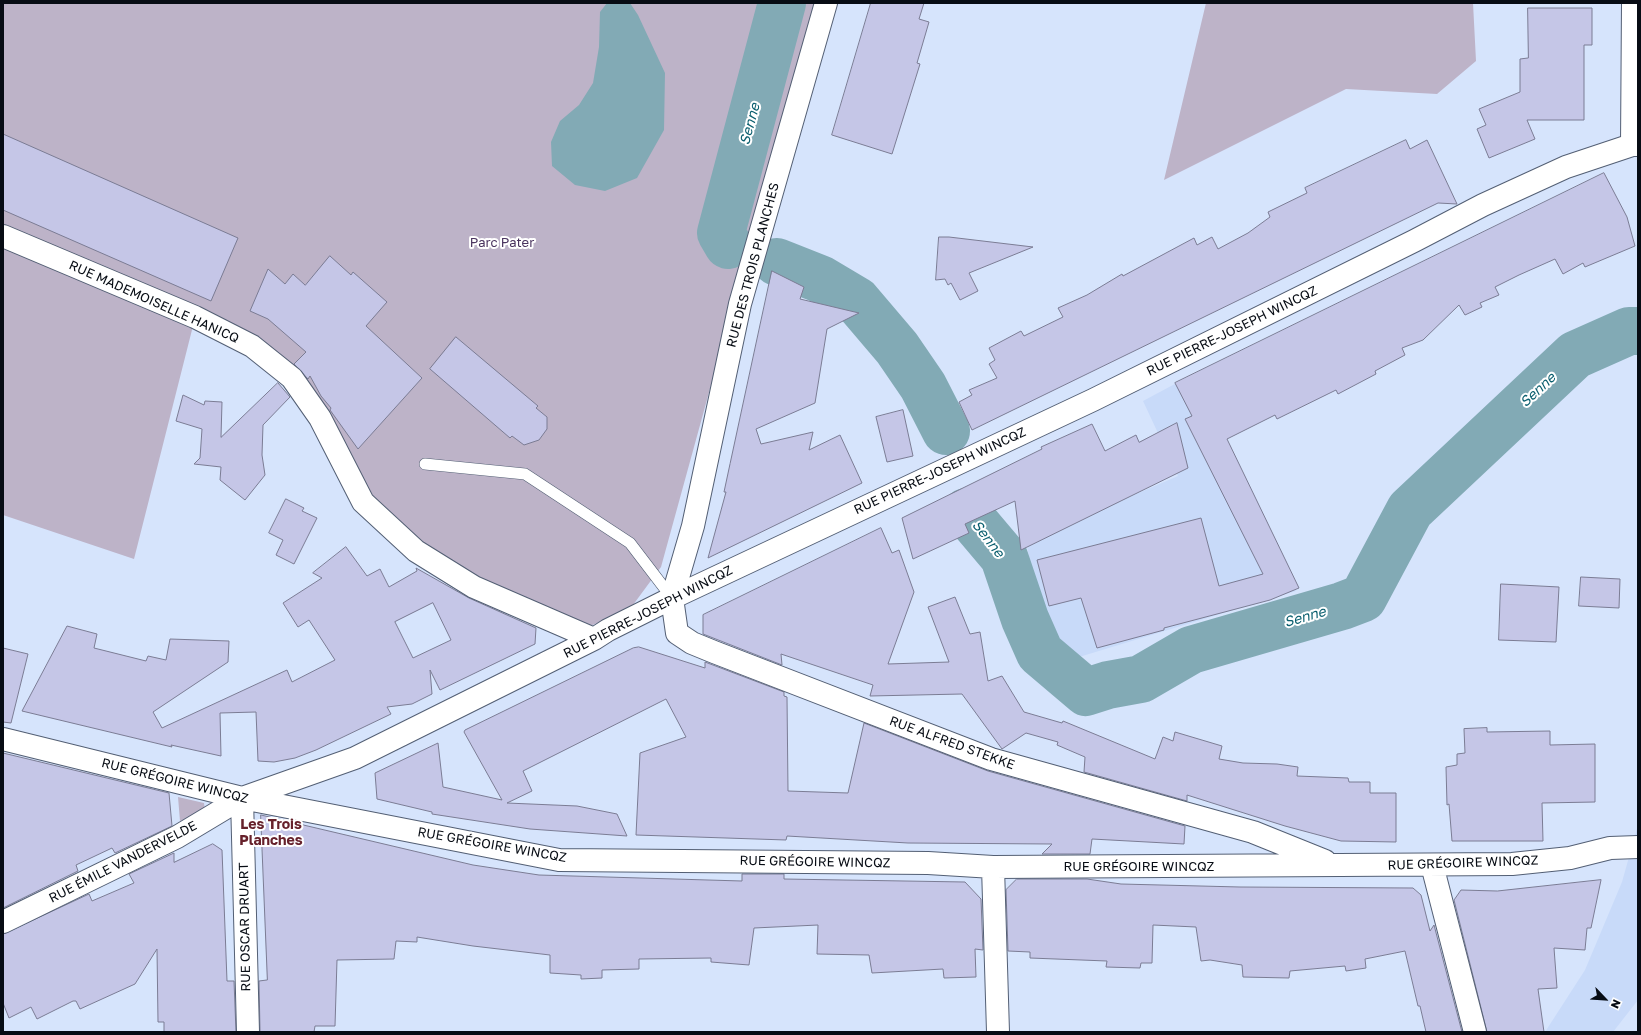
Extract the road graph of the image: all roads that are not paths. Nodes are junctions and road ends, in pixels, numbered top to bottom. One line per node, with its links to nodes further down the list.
1 (826, 3): 6 (street, RUE DES TROIS PLANCHES)
2 (1633, 3): 3 (street)
3 (1635, 145): 6 (street, RUE PIERRE-JOSEPH WINCQZ)
4 (3, 236): 7 (street, RUE MADEMOISELLE HANICQ)
5 (425, 464): 6 (lane)
6 (672, 598): 7 (street, RUE PIERRE-JOSEPH WINCQZ); 12 (street, RUE ALFRED STEKKE)
7 (594, 640): 9 (street, RUE PIERRE-JOSEPH WINCQZ)
8 (3, 739): 9 (street, RUE GRÉGOIRE WINCQZ)
9 (242, 798): 13 (street, RUE GRÉGOIRE WINCQZ); 14 (street, RUE ÉMILE VANDERVELDE); 15 (street, RUE OSCAR DRUART)
10 (1638, 847): 11 (street, RUE GRÉGOIRE WINCQZ)
11 (1432, 865): 12 (street, RUE GRÉGOIRE WINCQZ); 17 (street)
12 (1336, 866): 13 (street, RUE GRÉGOIRE WINCQZ)
13 (993, 867): 16 (street)
14 (3, 922)
15 (248, 1032)
16 (998, 1032)
17 (1475, 1032)

